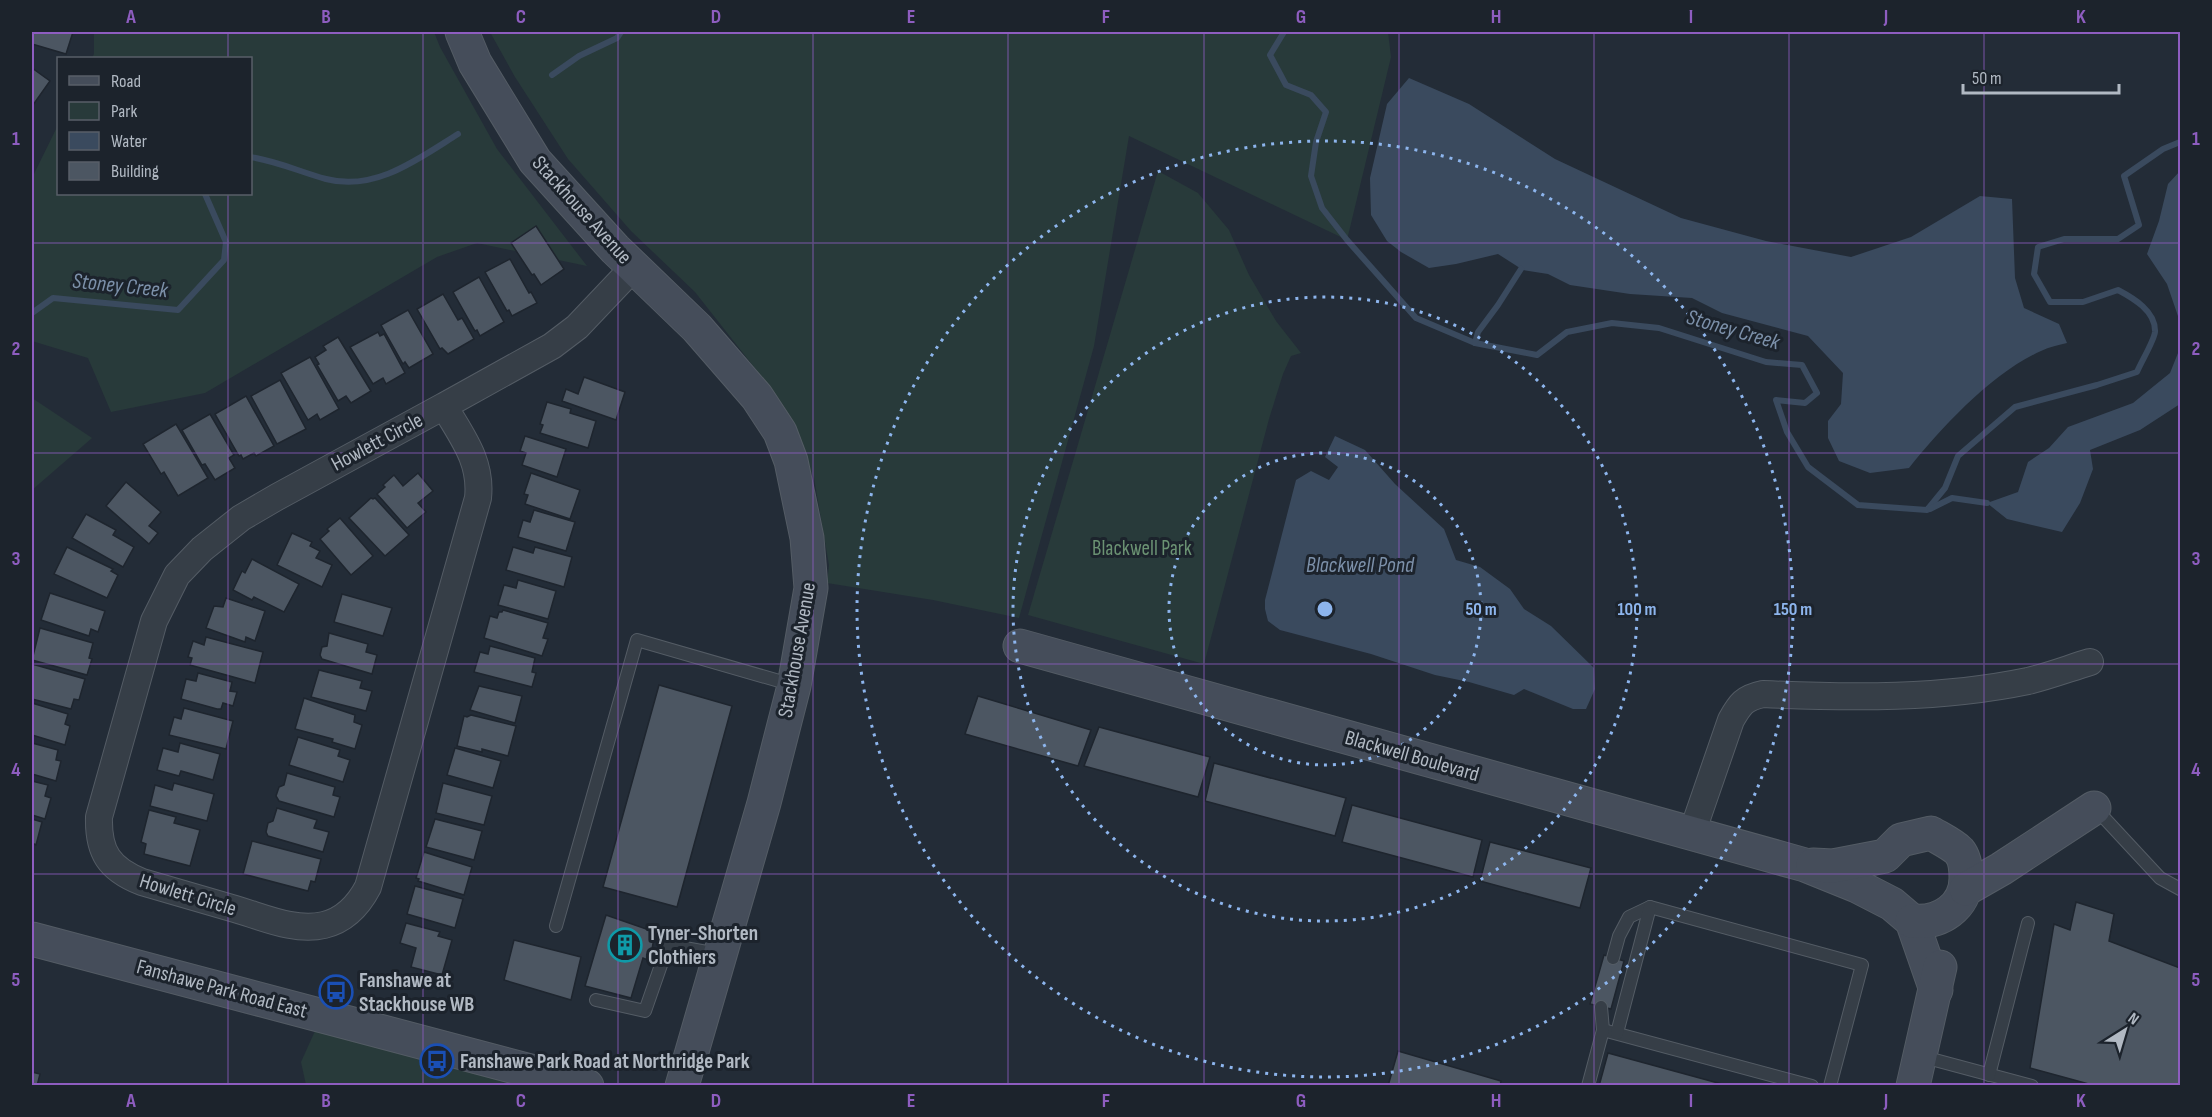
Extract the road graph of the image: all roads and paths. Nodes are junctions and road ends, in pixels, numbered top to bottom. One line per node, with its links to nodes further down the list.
1 (462, 32): 2 (street, Stackhouse Avenue)
2 (633, 268): 3 (street, Howlett Circle); 6 (street, Stackhouse Avenue)
3 (444, 406): 3 (street, Howlett Circle)
4 (1020, 646): 8 (street, Blackwell Boulevard)
5 (2090, 662): 8 (street)
6 (794, 686): 19 (lane); 21 (street, Stackhouse Avenue)
7 (2094, 808): 11 (street); 13 (lane)
8 (1692, 833): 12 (street, Blackwell Boulevard)
9 (1959, 851): 10 (street, Blackwell Boulevard); 11 (street, Blackwell Boulevard); 14 (street)
10 (1885, 856): 12 (street, Blackwell Boulevard); 16 (street)
11 (2013, 860): 14 (street)
12 (1805, 865): 16 (street, Blackwell Boulevard)
13 (2181, 888)
14 (1966, 889): 17 (street)
15 (1650, 907): 22 (lane); 27 (lane); 34 (lane)
16 (1902, 913): 17 (street); 23 (street)
17 (1944, 916): 23 (street)
18 (2028, 923): 29 (lane)
19 (556, 926)
20 (32, 939): 30 (street, Fanshawe Park Road East)
21 (721, 954): 24 (lane); 31 (street, Stackhouse Avenue)
22 (1614, 958)
23 (1936, 990): 28 (street)
24 (596, 1000)
25 (1600, 1006): 26 (lane)
26 (1603, 1030): 27 (lane); 32 (lane)
27 (1617, 1033): 33 (lane)
28 (1916, 1071): 29 (lane)
29 (1989, 1075): 35 (lane)
30 (587, 1086)
31 (682, 1086)
32 (1588, 1086)
33 (1812, 1086)
34 (1830, 1086)
35 (2032, 1086)

